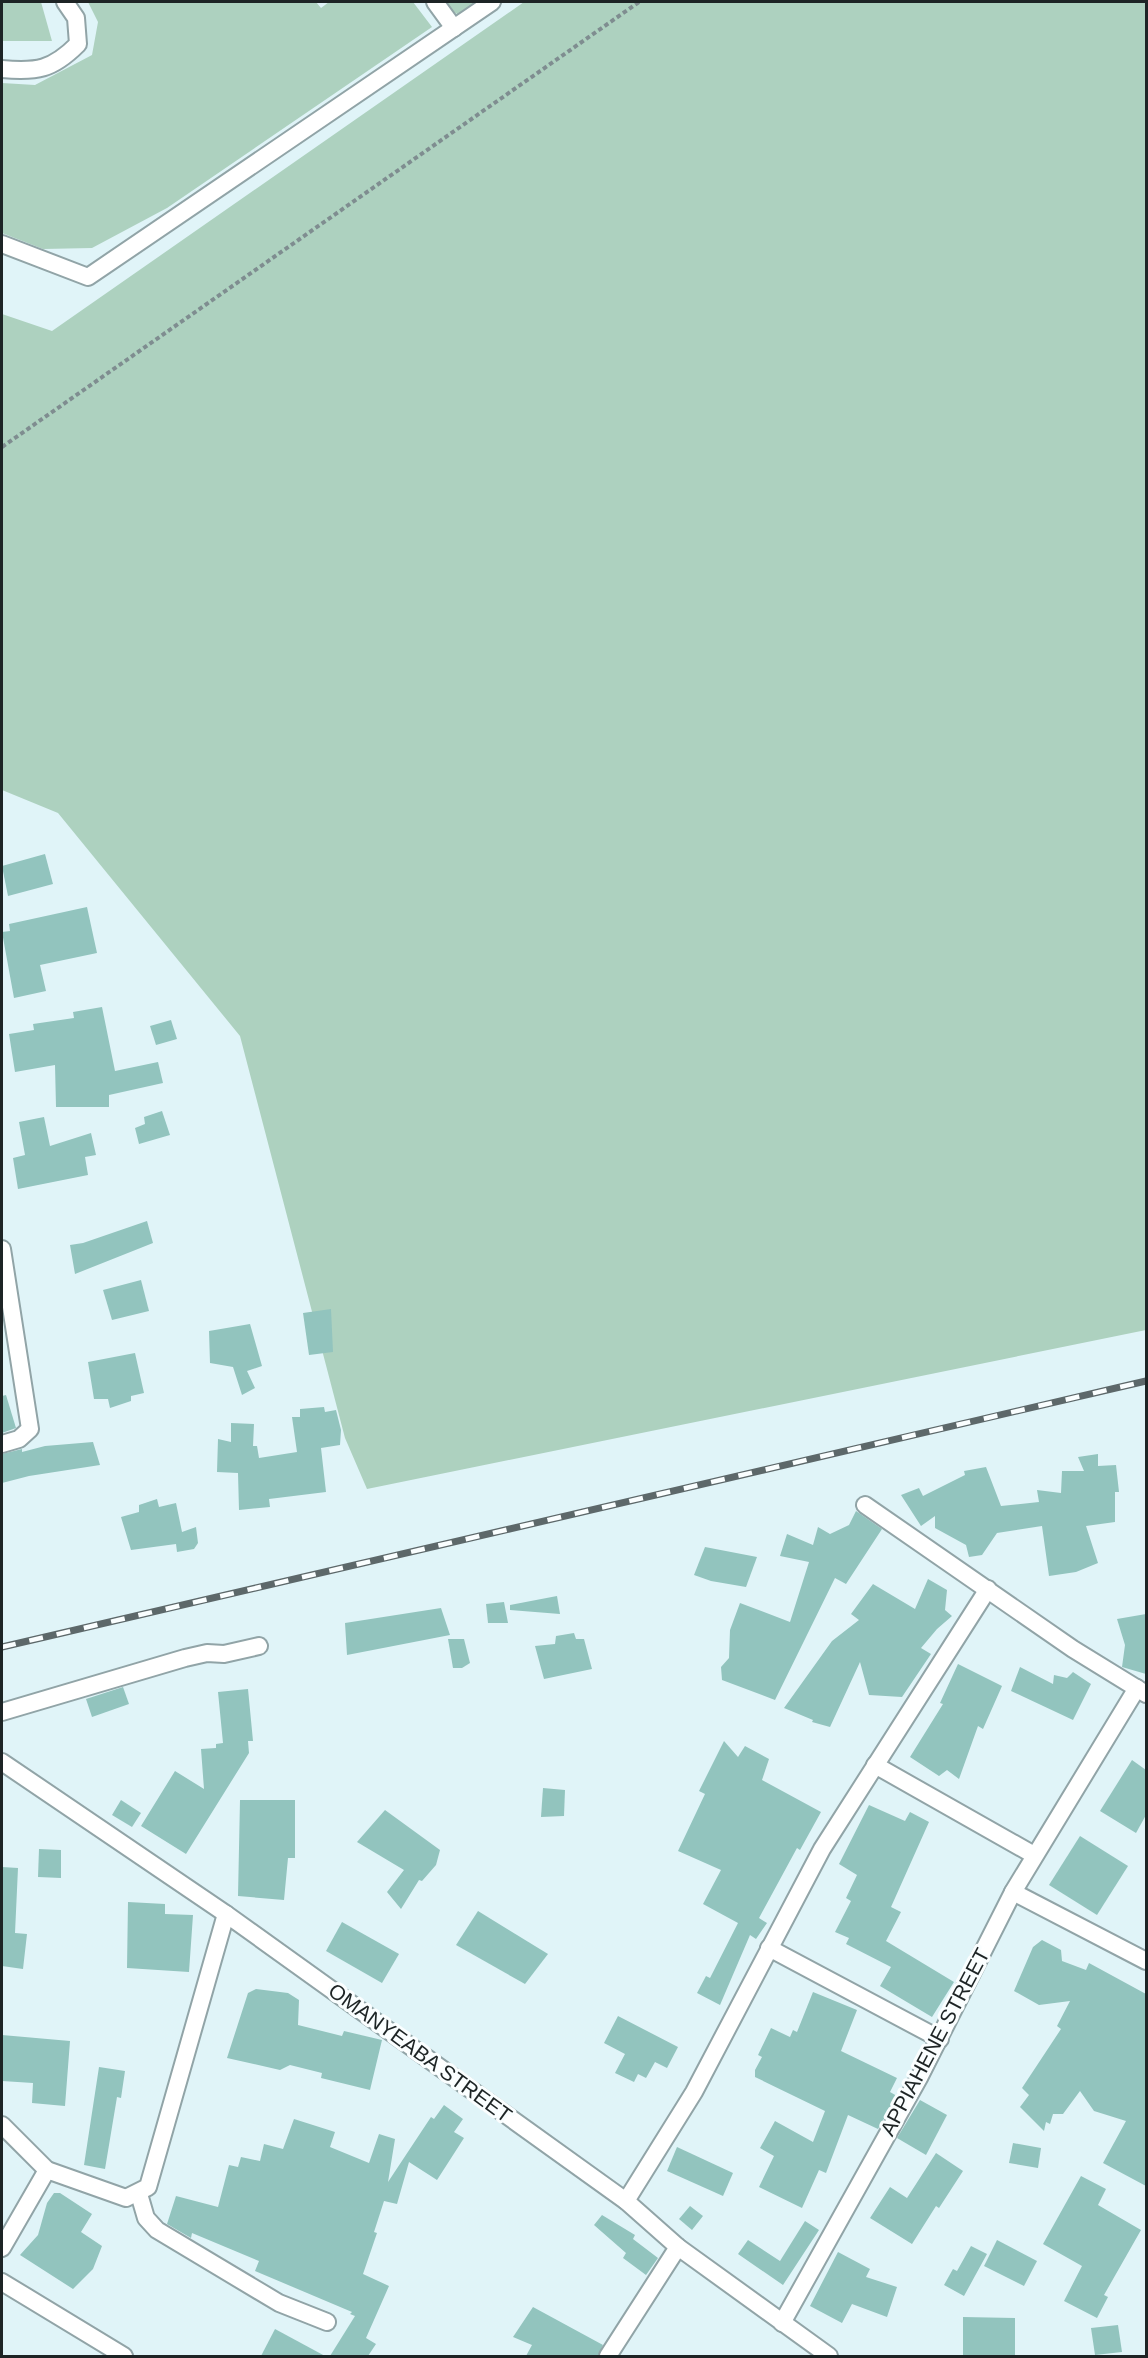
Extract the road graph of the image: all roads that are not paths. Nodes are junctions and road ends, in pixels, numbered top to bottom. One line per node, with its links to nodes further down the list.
1 (65, 2): 5 (street)
2 (435, 2): 4 (street)
3 (492, 2): 4 (street)
4 (454, 28): 6 (street)
5 (2, 69)
6 (2, 244)
7 (2, 1249): 8 (street)
8 (2, 1444)
9 (865, 1505): 10 (street)
10 (988, 1589): 12 (street); 15 (street)
11 (258, 1646): 13 (street)
12 (1142, 1691): 16 (street, APPIAHENE STREET)
13 (2, 1712)
14 (2, 1762): 18 (street, OMANYEABA STREET)
15 (874, 1765): 16 (street); 19 (street)
16 (1034, 1855): 17 (street, APPIAHENE STREET)
17 (1013, 1892): 20 (street); 21 (street, APPIAHENE STREET)
18 (225, 1914): 24 (street); 25 (street, OMANYEABA STREET)
19 (769, 1948): 21 (street); 25 (street)
20 (1146, 1961)
21 (940, 2039): 30 (street, APPIAHENE STREET)
22 (2, 2125): 23 (street)
23 (47, 2170): 24 (street); 26 (street)
24 (139, 2194): 29 (street)
25 (626, 2201): 27 (street, OMANYEABA STREET)
26 (3, 2242)
27 (678, 2247): 30 (street, OMANYEABA STREET); 32 (street)
28 (2, 2282): 31 (street)
29 (327, 2322)
30 (782, 2323): 33 (street, OMANYEABA STREET)
31 (124, 2356)
32 (608, 2356)
33 (829, 2356)

